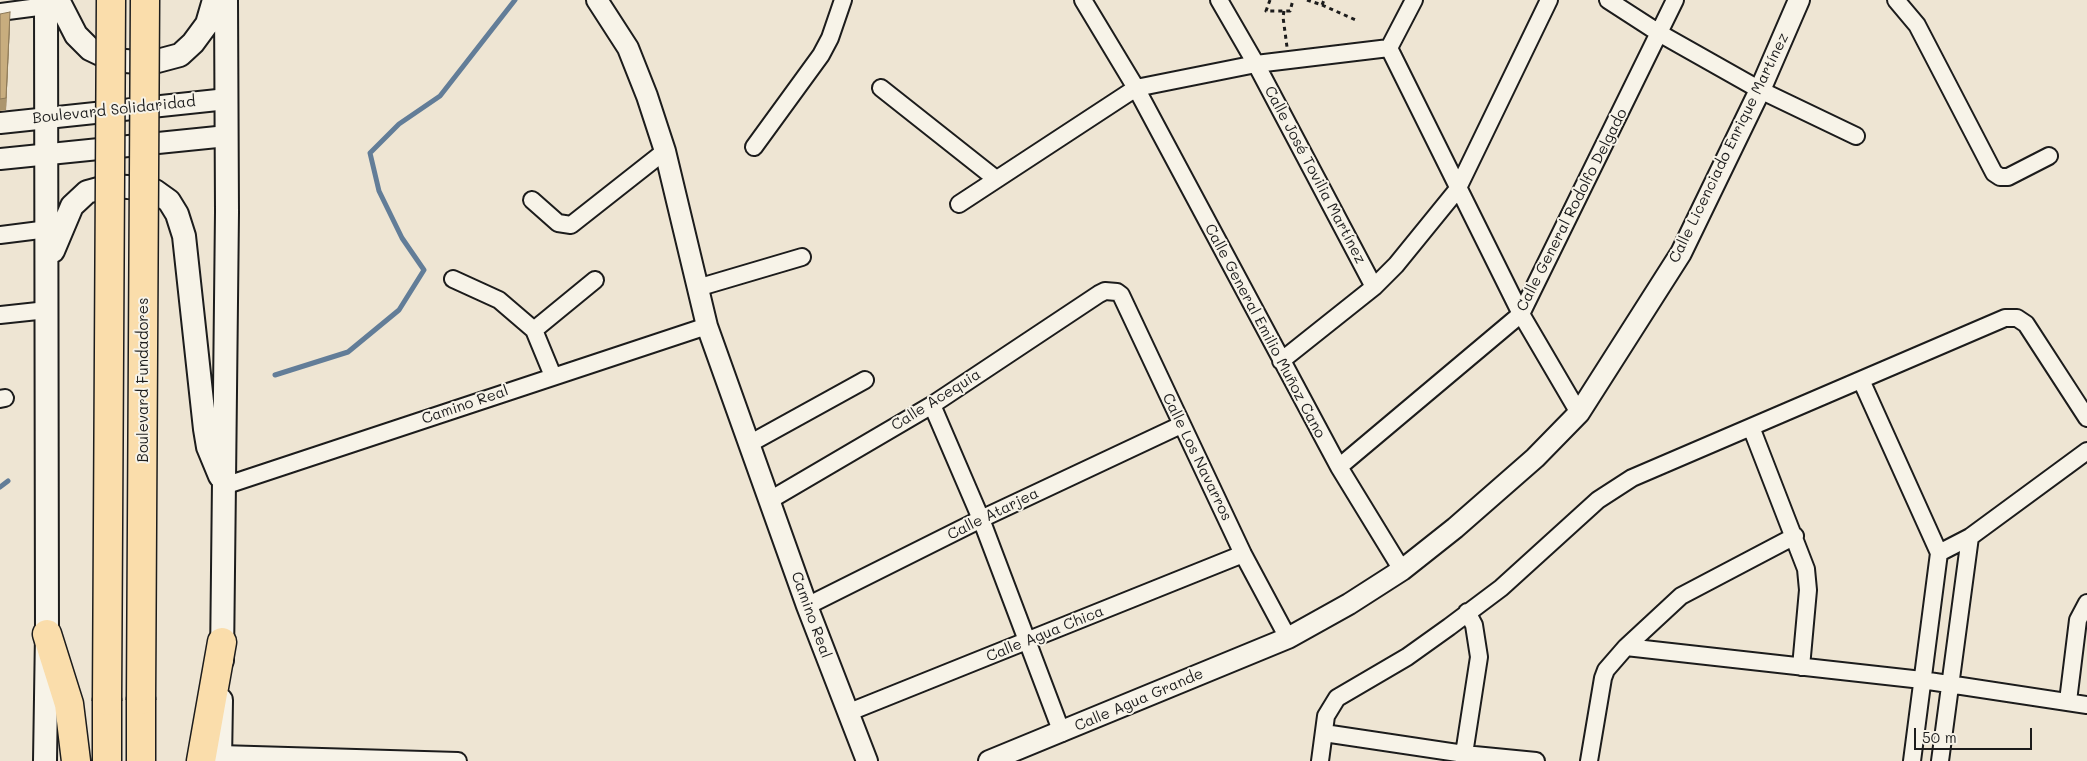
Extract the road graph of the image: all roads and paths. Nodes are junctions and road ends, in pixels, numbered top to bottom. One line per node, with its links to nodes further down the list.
1 (111, 0): 101 (highway, bridge)
2 (145, 0): 102 (highway, Boulevard Fundadores, bridge)
3 (214, 0): 19 (main road)
4 (226, 0): 31 (main road)
5 (596, 0): 37 (street, Camino Real)
6 (843, 0): 36 (street)
7 (1083, 0): 29 (street, Calle General Emilio Muñoz Cano)
8 (1219, 0): 27 (street, Calle José Tovilia Martínez)
9 (1270, 0): 21 (path)
10 (1293, 0): 21 (path)
11 (1307, 0): 20 (path)
12 (1324, 0): 20 (path)
13 (1414, 0): 25 (street)
14 (1548, 0): 42 (street)
15 (1608, 0): 24 (street)
16 (1674, 0): 24 (street, Calle General Rodolfo Delgado)
17 (1799, 0): 30 (street, Calle Licenciado Enrique Martínez)
18 (1896, 0): 39 (street)
19 (50, 2): 22 (street); 32 (main road)
20 (1322, 5): 23 (path)
21 (1284, 10): 26 (path)
22 (0, 12)
23 (1358, 21)
24 (1660, 33): 30 (street); 55 (street, Calle General Rodolfo Delgado)
25 (1389, 48): 26 (street); 42 (street)
26 (1290, 60): 27 (street)
27 (1256, 64): 29 (street); 51 (street, Calle José Tovilia Martínez)
28 (881, 88): 41 (street)
29 (1136, 88): 41 (street); 59 (street, Calle General Emilio Muñoz Cano)
30 (1760, 90): 35 (street); 64 (street, Calle Licenciado Enrique Martínez)
31 (227, 99): 32 (street, Boulevard Solidaridad); 34 (main road)
32 (47, 116): 33 (street, Boulevard Solidaridad); 38 (main road)
33 (0, 122)
34 (227, 136): 38 (street); 71 (main road)
35 (1856, 136)
36 (754, 147)
37 (665, 152): 43 (street); 52 (street, Camino Real)
38 (47, 153): 40 (street); 45 (main road)
39 (2049, 156)
40 (0, 159)
41 (996, 179): 44 (street)
42 (1458, 190): 51 (street); 55 (street)
43 (532, 200)
44 (959, 204)
45 (48, 229): 46 (street); 48 (main road)
46 (0, 235)
47 (802, 257): 52 (street)
48 (48, 265): 54 (main road); 71 (main road)
49 (453, 279): 58 (street)
50 (595, 280): 58 (street)
51 (1374, 287): 59 (street)
52 (697, 288): 57 (street, Camino Real)
53 (1099, 294): 63 (street, Calle Acequia); 66 (street, Calle Los Navarros)
54 (47, 310): 56 (street); 83 (main road)
55 (1522, 314): 64 (street); 70 (street, Calle General Rodolfo Delgado)
56 (0, 315)
57 (707, 326): 60 (street, Camino Real); 68 (street, Camino Real)
58 (534, 330): 60 (street)
59 (1281, 361): 70 (street, Calle General Emilio Muñoz Cano)
60 (553, 376): 71 (street, Camino Real)
61 (865, 380): 68 (street)
62 (1862, 380): 65 (street); 67 (street); 76 (street)
63 (932, 405): 72 (street, Calle Acequia); 73 (street)
64 (1580, 413): 78 (street, Calle Licenciado Enrique Martínez)
65 (2087, 418)
66 (1181, 425): 73 (street, Calle Atarjea); 77 (street, Calle Los Navarros)
67 (1751, 427): 74 (street); 81 (street)
68 (749, 444): 72 (street, Camino Real)
69 (2087, 451): 75 (street)
70 (1338, 467): 78 (street, Calle General Emilio Muñoz Cano)
71 (224, 486): 86 (main road)
72 (770, 500): 80 (street, Camino Real)
73 (981, 520): 80 (street, Calle Atarjea); 85 (street)
74 (1795, 536): 87 (street); 88 (street)
75 (1970, 537): 76 (street); 90 (street)
76 (1939, 552): 89 (street)
77 (1243, 554): 84 (street, Calle Los Navarros); 85 (street, Calle Agua Chica)
78 (1402, 570): 84 (street, Calle Licenciado Enrique Martínez)
79 (2087, 603): 82 (street)
80 (807, 606): 93 (street, Camino Real)
81 (1467, 612): 95 (street); 96 (street)
82 (2083, 625): 91 (street)
83 (47, 634): 99 (main road); 100 (highway)
84 (1288, 638): 94 (street, Calle Agua Grande)
85 (1027, 641): 93 (street, Calle Agua Chica); 94 (street)
86 (222, 642): 97 (highway)
87 (1626, 647): 88 (street); 107 (street)
88 (1801, 667): 89 (street)
89 (1922, 680): 90 (street); 108 (street)
90 (1950, 684): 91 (street); 109 (street)
91 (2068, 700): 92 (street)
92 (2087, 705)
93 (848, 713): 104 (street, Camino Real)
94 (1062, 732): 98 (street, Calle Agua Grande)
95 (1324, 733): 96 (street); 105 (street)
96 (1464, 754): 106 (street)
97 (214, 759): 103 (street)
98 (991, 760)
99 (45, 761)
100 (76, 761)
101 (107, 761)
102 (141, 761)
103 (458, 761)
104 (867, 761)
105 (1320, 761)
106 (1536, 761)
107 (1589, 761)
108 (1912, 761)
109 (1940, 761)

